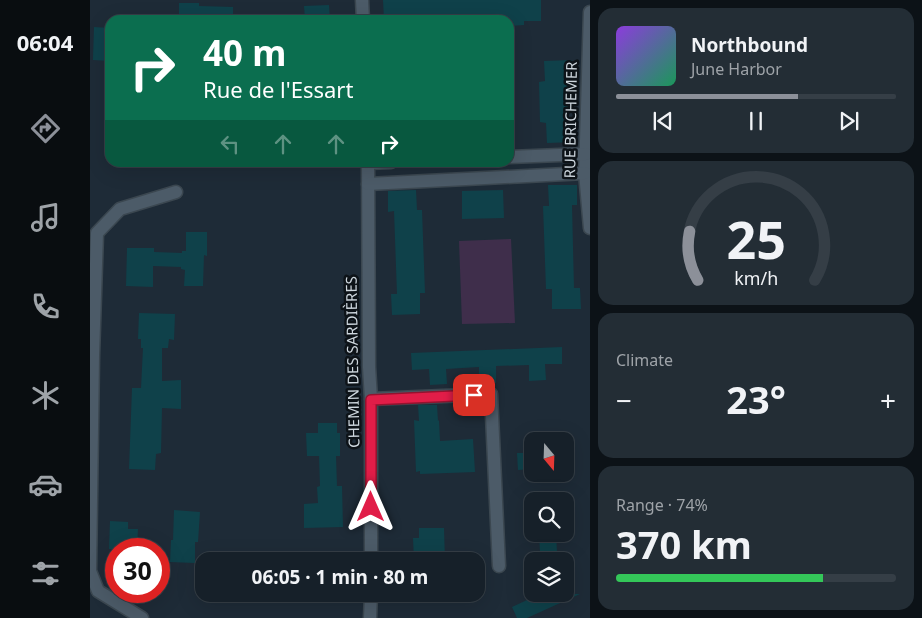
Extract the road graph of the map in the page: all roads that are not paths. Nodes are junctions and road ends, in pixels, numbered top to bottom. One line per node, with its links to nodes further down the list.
1 (362, 0): 3 (street)
2 (590, 12): 4 (street, RUE BRICHEMER)
3 (363, 15)
4 (586, 154): 5 (street); 7 (street, RUE BRICHEMER)
5 (514, 158)
6 (368, 167): 8 (street, CHEMIN DES SARDIÈRES)
7 (585, 173): 8 (street); 10 (street, RUE BRICHEMER)
8 (368, 184): 12 (street, CHEMIN DES SARDIÈRES)
9 (176, 192): 11 (street)
10 (590, 228)
11 (91, 356): 15 (street)
12 (371, 400): 13 (street, CHEMIN DES SARDIÈRES); 14 (street)
13 (371, 552)
14 (499, 566)
15 (94, 591): 17 (street)
16 (370, 602): 18 (street)
17 (142, 618)
18 (370, 618)

